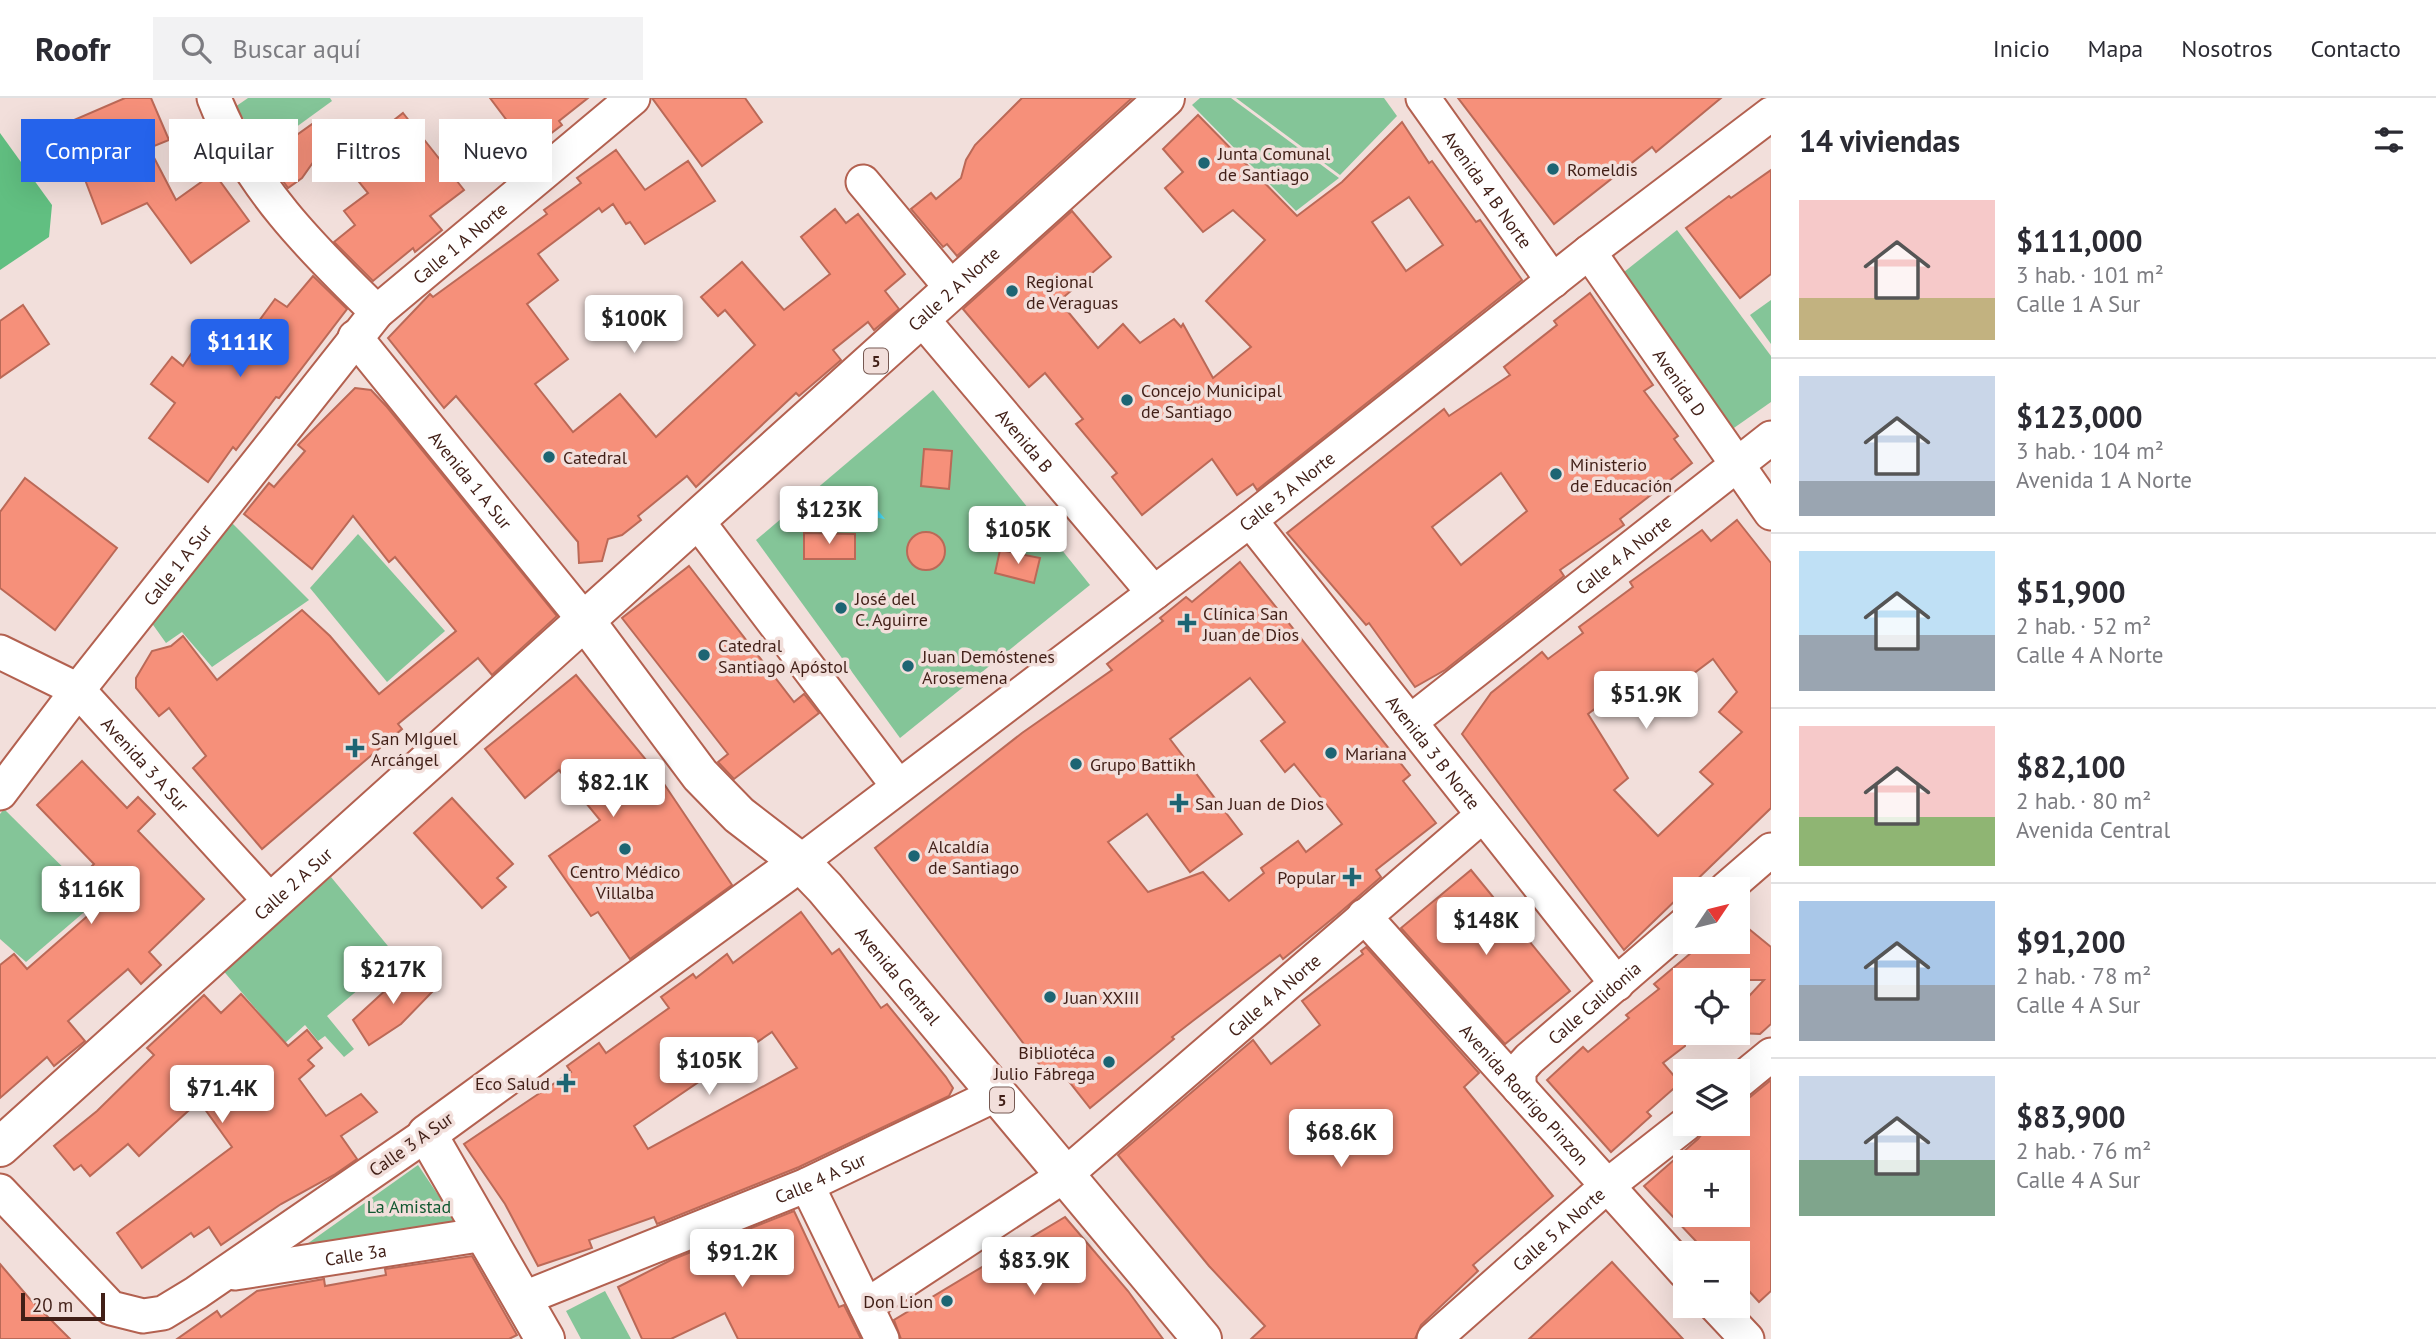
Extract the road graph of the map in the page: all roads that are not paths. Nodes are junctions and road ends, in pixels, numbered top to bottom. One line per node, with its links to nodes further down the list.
1 (214, 98): 10 (street)
2 (634, 98): 10 (street, Calle 1 A Norte)
3 (1423, 98): 8 (street, Avenida 4 B Norte)
4 (1158, 100): 9 (main road, Calle 2 A Norte / 5)
5 (1771, 114): 7 (street, Calle 3 A Norte)
6 (863, 182): 9 (street)
7 (1588, 252): 8 (street, Calle 3 A Norte); 14 (street, Avenida D)
8 (1553, 281): 16 (street, Calle 3 A Norte)
9 (954, 291): 11 (main road, Calle 2 A Norte / 5)
10 (377, 312): 12 (street, Calle 1 A Norte)
11 (922, 319): 17 (main road, Calle 2 A Norte / 5); 18 (street, Avenida B)
12 (355, 337): 19 (street, Avenida 1 A Sur); 21 (street, Calle 1 A Sur)
13 (1771, 439): 14 (street, Calle 4 A Norte)
14 (1734, 464): 15 (street, Avenida D); 22 (street, Calle 4 A Norte)
15 (1771, 513)
16 (1250, 520): 18 (street, Calle 3 A Norte); 22 (street, Avenida 3 B Norte)
17 (698, 522): 19 (main road, Calle 2 A Norte / 5); 23 (street)
18 (1154, 593): 23 (street, Calle 3 A Norte)
19 (586, 622): 27 (main road, Avenida Central / 5); 29 (main road, Calle 2 A Sur)
20 (0, 652): 21 (street, Avenida 3 A Sur)
21 (78, 690): 24 (street, Calle 1 A Sur); 29 (street, Avenida 3 A Sur)
22 (1410, 722): 25 (street, Avenida 3 B Norte)
23 (898, 786): 27 (street, Calle 3 A Norte)
24 (0, 793)
25 (1483, 815): 30 (street, Calle 4 A Norte); 32 (street, Avenida 3 B Norte)
26 (1771, 850): 28 (street)
27 (800, 874): 36 (main road, Avenida Central / 5); 37 (main road, Calle 3 A Sur)
28 (1740, 877)
29 (272, 904): 39 (main road, Calle 2 A Sur)
30 (1364, 916): 35 (street, Avenida Rodrigo Pinzon); 40 (street, Calle 4 A Norte)
31 (1673, 935): 32 (street, Calle Calidonia)
32 (1617, 984): 35 (street, Calle Calidonia)
33 (1771, 1055): 34 (street)
34 (1750, 1072)
35 (1518, 1088): 42 (street, Avenida Rodrigo Pinzon)
36 (997, 1094): 40 (main road, Avenida Central / 5); 41 (street, Calle 4 A Sur)
37 (427, 1134): 44 (main road); 46 (street, Calle 3 A Sur)
38 (1673, 1134): 42 (street, Calle 5 A Norte)
39 (0, 1147)
40 (1065, 1175): 48 (street); 52 (main road, Avenida Central / 5)
41 (807, 1185): 47 (street, Calle 4 A Sur); 48 (street)
42 (1607, 1186): 45 (street, Avenida Rodrigo Pinzon); 53 (street, Calle 5 A Norte)
43 (0, 1191): 46 (street, Calle 3 A Sur)
44 (485, 1234): 46 (street, Calle 3a); 47 (main road)
45 (1673, 1259)
46 (226, 1275)
47 (522, 1299): 50 (main road)
48 (866, 1306): 51 (street)
49 (1727, 1318): 54 (street)
50 (545, 1339)
51 (882, 1339)
52 (1202, 1339)
53 (1434, 1339)
54 (1747, 1339)

